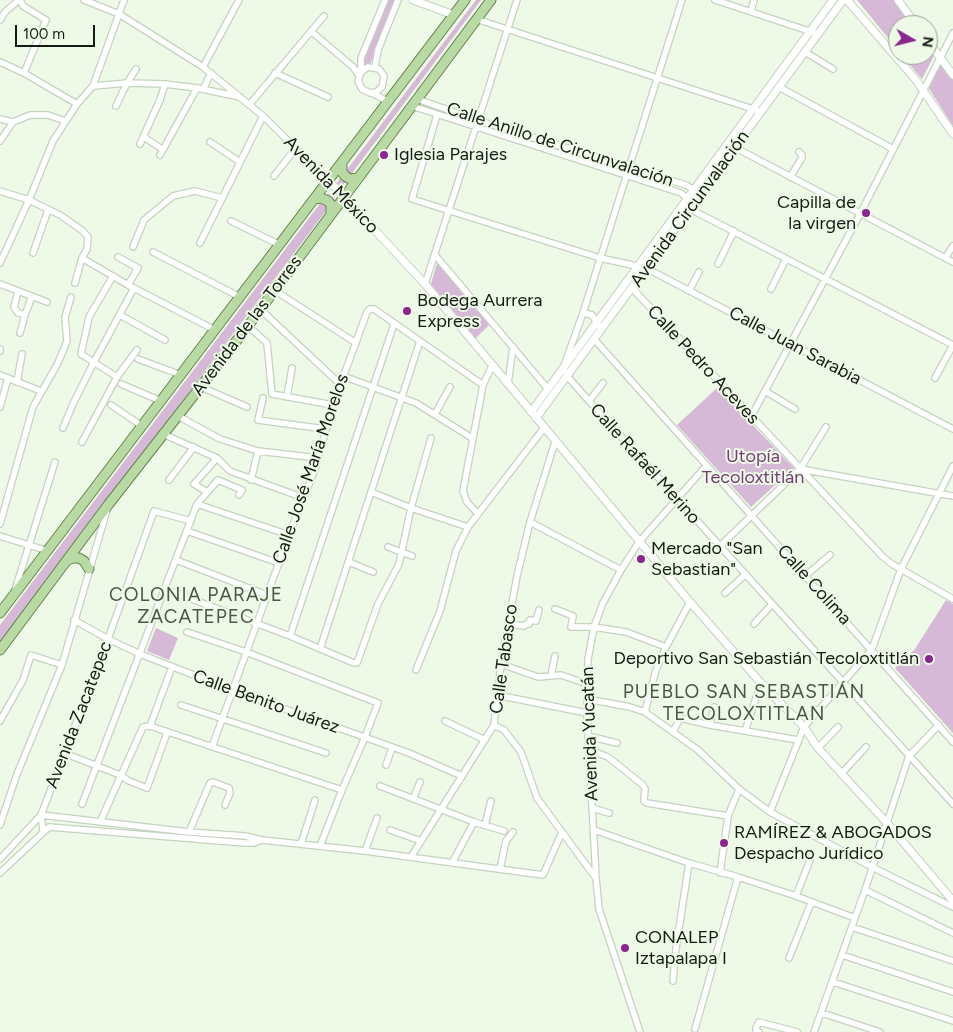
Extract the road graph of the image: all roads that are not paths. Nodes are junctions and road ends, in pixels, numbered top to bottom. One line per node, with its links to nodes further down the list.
1 (19, 0): 23 (street); 39 (street)
2 (84, 0): 18 (street, Avenida México)
3 (124, 0): 18 (street)
4 (238, 0): 33 (street)
5 (385, 0): 42 (street)
6 (398, 0): 34 (street)
7 (413, 0): 19 (street)
8 (465, 0): 19 (main road, Avenida de las Torres)
9 (491, 0): 22 (main road, Avenida de las Torres)
10 (517, 0): 24 (street)
11 (682, 0): 44 (street)
12 (715, 0): 17 (street)
13 (754, 0): 17 (street)
14 (845, 0): 16 (street, Avenida Circunvalación); 50 (street)
15 (898, 0): 20 (street)
16 (832, 3): 25 (street, Avenida Circunvalación); 28 (street, Avenida Circunvalación)
17 (751, 12): 25 (street)
18 (119, 14): 33 (street, Avenida México); 47 (street)
19 (454, 15): 54 (main road, Avenida de las Torres)
20 (909, 15)
21 (324, 16): 26 (street)
22 (476, 19): 24 (street); 55 (main road, Avenida de las Torres)
23 (0, 20)
24 (508, 30): 44 (street); 64 (street)
25 (810, 31): 28 (street); 35 (street, Avenida Circunvalación)
26 (312, 32): 41 (street); 42 (street)
27 (953, 33): 31 (street)
28 (818, 34): 29 (street, Avenida Circunvalación)
29 (805, 52): 37 (street); 38 (street, Avenida Circunvalación)
30 (938, 55): 31 (street)
31 (940, 58): 43 (street); 50 (street)
32 (0, 62): 39 (street)
33 (203, 68): 40 (street, Avenida México)
34 (375, 68): 42 (street); 51 (street)
35 (783, 68): 38 (street); 59 (street, Avenida Circunvalación)
36 (136, 69): 45 (street)
37 (832, 69)
38 (790, 72): 48 (street, Avenida Circunvalación)
39 (24, 73): 56 (street)
40 (211, 73): 49 (street); 53 (street, Avenida México)
41 (275, 73): 52 (street); 57 (street)
42 (360, 73): 51 (street)
43 (953, 75)
44 (656, 78): 59 (street); 79 (street)
45 (127, 83): 46 (street); 47 (street); 58 (street)
46 (165, 84): 49 (street); 69 (street)
47 (93, 86): 56 (street)
48 (779, 87): 60 (street, Avenida Circunvalación); 75 (street)
49 (200, 88): 53 (street); 69 (street)
50 (924, 89): 68 (street); 75 (street)
51 (372, 93): 54 (street)
52 (328, 97)
53 (241, 98): 57 (street, Avenida México)
54 (389, 102): 78 (main road, Avenida de las Torres)
55 (414, 103): 61 (street, Calle Anillo de Circunvalación); 64 (street, Calle Anillo de Circunvalación); 83 (main road, Avenida de las Torres)
56 (77, 104): 65 (street)
57 (249, 105): 62 (street, Avenida México)
58 (116, 106)
59 (752, 109): 60 (street); 86 (street, Avenida Circunvalación)
60 (761, 112): 73 (street, Avenida Circunvalación)
61 (437, 115): 67 (street, Calle Anillo de Circunvalación); 95 (street, Calle Juan Sarabia)
62 (263, 116): 74 (street, Avenida México); 77 (street)
63 (0, 119): 66 (street)
64 (477, 120): 67 (street); 79 (street, Calle Anillo de Circunvalación)
65 (65, 121): 66 (street); 92 (street)
66 (13, 122): 70 (street)
67 (475, 128): 81 (street, Calle Anillo de Circunvalación); 95 (street)
68 (953, 134)
69 (144, 137): 72 (street)
70 (0, 141)
71 (210, 142): 77 (street)
72 (140, 144)
73 (734, 147): 82 (street); 91 (street, Avenida Circunvalación)
74 (296, 148): 80 (street); 84 (street, Avenida México)
75 (893, 148): 97 (street)
76 (799, 152): 82 (street)
77 (240, 162): 88 (street)
78 (342, 164): 83 (main road); 84 (main road, Avenida de las Torres)
79 (629, 168): 81 (street); 86 (street, Calle Anillo de Circunvalación)
80 (274, 176)
81 (626, 176): 89 (street, Calle Anillo de Circunvalación); 109 (street)
82 (790, 177): 97 (street)
83 (358, 178): 87 (main road, Avenida de las Torres)
84 (329, 181): 87 (street, Avenida México); 90 (main road, Avenida de las Torres)
85 (0, 191): 92 (street)
86 (692, 191): 89 (street, Avenida Circunvalación); 91 (street, Calle Anillo de Circunvalación)
87 (344, 196): 96 (main road, Avenida de las Torres); 122 (street, Avenida México)
88 (222, 198): 100 (street); 103 (street)
89 (687, 198): 93 (street, Calle Anillo de Circunvalación); 115 (street, Avenida Circunvalación)
90 (315, 199): 96 (main road); 101 (main road, Avenida de las Torres)
91 (696, 199): 93 (street, Avenida Circunvalación)
92 (29, 200): 94 (street); 113 (street)
93 (690, 207): 99 (street); 116 (street, Avenida Circunvalación)
94 (48, 210): 105 (street); 108 (street)
95 (450, 210): 106 (street); 109 (street, Calle Juan Sarabia)
96 (331, 213): 127 (main road, Avenida de las Torres)
97 (860, 214): 110 (street); 119 (street)
98 (231, 221): 101 (street)
99 (734, 231): 111 (street); 114 (street)
100 (200, 244)
101 (280, 245): 132 (main road, Avenida de las Torres)
102 (953, 246): 110 (street)
103 (132, 247)
104 (153, 252): 132 (street)
105 (33, 253)
106 (435, 255): 122 (street); 150 (street)
107 (118, 257): 123 (street)
108 (82, 258): 118 (street); 120 (street)
109 (600, 258): 115 (street, Calle Juan Sarabia); 135 (street)
110 (945, 258): 112 (street)
111 (786, 259): 119 (street); 126 (street)
112 (953, 262)
113 (0, 263)
114 (718, 264)
115 (636, 267): 116 (street, Calle Juan Sarabia); 138 (street, Avenida Circunvalación)
116 (646, 268): 125 (street, Avenida Circunvalación); 129 (street, Calle Juan Sarabia)
117 (699, 272): 129 (street)
118 (113, 276): 123 (street); 154 (street)
119 (825, 279): 148 (street); 149 (street)
120 (75, 283)
121 (0, 284): 128 (street)
122 (425, 284): 156 (street, Avenida México)
123 (128, 285): 124 (street)
124 (134, 288): 137 (street); 142 (street)
125 (632, 288): 141 (street, Avenida Circunvalación); 190 (street, Calle Pedro Aceves)
126 (771, 289)
127 (274, 290): 134 (main road, Avenida de las Torres); 147 (street)
128 (18, 291): 130 (street); 136 (street)
129 (689, 291): 148 (street, Calle Juan Sarabia)
130 (32, 296): 133 (street); 136 (street)
131 (71, 297): 175 (street)
132 (240, 297): 142 (main road, Avenida de las Torres)
133 (46, 302)
134 (260, 309): 140 (main road, Avenida de las Torres); 168 (street)
135 (583, 312): 138 (street); 155 (street)
136 (25, 315): 143 (street)
137 (120, 316): 145 (street); 154 (street)
138 (596, 322): 141 (street); 155 (street, Avenida Circunvalación)
139 (394, 324): 146 (street); 147 (street, Calle José María Morelos); 173 (street)
140 (248, 326): 171 (main road, Avenida de las Torres); 177 (street)
141 (601, 329): 144 (street, Avenida Circunvalación)
142 (215, 330): 159 (main road, Avenida de las Torres)
143 (20, 334)
144 (594, 339): 161 (street, Avenida Circunvalación); 208 (street, Calle Colima)
145 (165, 340)
146 (420, 341): 170 (street); 178 (street)
147 (356, 343): 160 (street, Calle José María Morelos)
148 (790, 344): 176 (street); 197 (street, Calle Juan Sarabia)
149 (953, 345): 164 (street)
150 (513, 347): 169 (street); 174 (street)
151 (137, 350): 162 (street)
152 (22, 354): 165 (street)
153 (138, 359): 159 (street)
154 (94, 362): 162 (street); 194 (street)
155 (564, 365): 161 (street, Calle Rafaél Merino); 174 (street, Avenida Circunvalación)
156 (492, 366): 169 (street, Avenida México); 170 (street)
157 (292, 368): 177 (street)
158 (0, 375): 163 (street)
159 (181, 375): 180 (main road, Avenida de las Torres)
160 (343, 376): 168 (street, Calle José María Morelos); 173 (street)
161 (567, 376): 181 (street, Calle Rafaél Merino); 191 (street, Avenida Circunvalación)
162 (116, 377): 201 (street)
163 (8, 378): 165 (street); 184 (street)
164 (935, 378)
165 (17, 382): 175 (street)
166 (603, 383): 181 (street)
167 (121, 384): 180 (street)
168 (340, 384): 183 (street, Calle José María Morelos)
169 (508, 384): 187 (street, Avenida México)
170 (483, 385): 200 (street)
171 (201, 387): 185 (street); 189 (main road, Avenida de las Torres)
172 (450, 387): 188 (street)
173 (373, 388): 178 (street); 266 (street)
174 (548, 389): 187 (street, Avenida Circunvalación)
175 (41, 391): 227 (street)
176 (765, 391): 186 (street); 190 (street)
177 (287, 397): 183 (street)
178 (401, 397): 188 (street); 214 (street)
179 (263, 398): 196 (street)
180 (161, 400): 192 (main road, Avenida de las Torres)
181 (589, 401): 219 (street, Calle Rafaél Merino)
182 (111, 405): 192 (street)
183 (333, 405): 196 (street, Calle José María Morelos)
184 (0, 408)
185 (247, 408)
186 (795, 409)
187 (531, 412): 191 (street, Avenida México)
188 (435, 414): 200 (street)
189 (178, 416): 198 (main road, Avenida de las Torres); 204 (street)
190 (751, 417): 210 (street, Calle Pedro Aceves)
191 (536, 418): 195 (street, Avenida México)
192 (142, 426): 236 (main road, Avenida de las Torres)
193 (826, 427): 210 (street)
194 (63, 428)
195 (544, 428): 202 (street, Avenida México); 223 (street)
196 (325, 429): 206 (street, Calle José María Morelos)
197 (953, 429)
198 (163, 434): 203 (street); 221 (main road, Avenida de las Torres)
199 (431, 438): 222 (street)
200 (472, 438): 223 (street)
201 (82, 442)
202 (555, 442): 226 (street, Calle Tabasco); 232 (street, Avenida México)
203 (194, 447): 205 (street); 211 (street)
204 (258, 451): 206 (street); 212 (street)
205 (217, 458): 212 (street); 213 (street)
206 (318, 458): 218 (street, Calle José María Morelos)
207 (55, 462): 233 (street)
208 (706, 466): 219 (street, Avenida Yucatán); 224 (street, Calle Colima)
209 (953, 466): 215 (street)
210 (800, 469): 215 (street); 224 (street); 245 (street, Calle Pedro Aceves)
211 (169, 480)
212 (251, 480): 218 (street)
213 (207, 492): 216 (street); 220 (street)
214 (371, 492): 222 (street); 242 (street)
215 (938, 494): 217 (street); 245 (street)
216 (239, 496)
217 (953, 496)
218 (304, 498): 230 (street, Calle José María Morelos)
219 (677, 498): 232 (street, Avenida Yucatán); 234 (street, Calle Rafaél Merino)
220 (197, 504): 225 (street); 230 (street)
221 (108, 505): 240 (main road, Avenida de las Torres); 244 (street)
222 (412, 508): 228 (street); 237 (street)
223 (478, 514): 228 (street)
224 (750, 515): 234 (street); 249 (street, Calle Colima)
225 (191, 521): 229 (street); 267 (street, Avenida Zacatepec)
226 (530, 522): 246 (street); 262 (street, Calle Tabasco)
227 (0, 524)
228 (468, 527): 279 (street)
229 (187, 531): 241 (street); 243 (street)
230 (289, 535): 243 (street, Calle José María Morelos)
231 (0, 536): 233 (street)
232 (639, 542): 246 (street, Avenida Yucatán); 255 (street, Avenida México)
233 (28, 545): 236 (street); 252 (street)
234 (720, 546): 248 (street, Calle Rafaél Merino)
235 (388, 547): 237 (street)
236 (48, 552): 252 (main road, Avenida de las Torres)
237 (402, 552): 239 (street); 270 (street)
238 (830, 555): 249 (street)
239 (412, 556)
240 (68, 560): 244 (main road); 268 (main road, Avenida de las Torres)
241 (176, 560): 250 (street); 253 (street)
242 (348, 562): 247 (street); 270 (street)
243 (279, 563): 253 (street, Calle José María Morelos)
244 (89, 569): 260 (street)
245 (901, 569): 254 (street, Calle Pedro Aceves); 271 (street)
246 (621, 570): 264 (street, Avenida Yucatán)
247 (373, 572)
248 (746, 574): 251 (street); 256 (street, Calle Rafaél Merino)
249 (805, 576): 271 (street, Calle Colima)
250 (165, 589): 261 (street); 274 (street)
251 (725, 593)
252 (14, 595): 259 (main road, Avenida de las Torres)
253 (267, 595): 261 (street, Calle José María Morelos)
254 (953, 599)
255 (690, 602): 269 (street); 282 (street, Avenida México)
256 (772, 604): 263 (street); 281 (street, Calle Rafaél Merino)
257 (555, 609): 264 (street)
258 (539, 610): 262 (street)
259 (0, 613)
260 (74, 620): 267 (street, Calle Benito Juárez); 277 (street)
261 (256, 624): 266 (street); 273 (street, Calle José María Morelos)
262 (508, 624): 276 (street, Calle Tabasco)
263 (754, 624)
264 (594, 627): 269 (street); 283 (street, Avenida Yucatán)
265 (187, 632): 273 (street)
266 (290, 636): 270 (street)
267 (108, 639): 274 (street, Calle Benito Juárez); 314 (street, Avenida Zacatepec)
268 (3, 640): 272 (main road, Avenida de las Torres)
269 (666, 647): 289 (street)
270 (320, 649)
271 (872, 649): 281 (street); 296 (street, Calle Colima)
272 (0, 650)
273 (246, 652): 284 (street, Calle José María Morelos); 304 (street)
274 (140, 654): 278 (street, Calle Benito Juárez); 318 (street)
275 (555, 656): 280 (street)
276 (501, 664): 280 (street); 285 (street, Calle Tabasco)
277 (62, 665): 292 (street); 342 (street)
278 (172, 667): 284 (street, Calle Benito Juárez); 297 (street)
279 (416, 670)
280 (551, 676): 283 (street)
281 (843, 682): 298 (street); 316 (street, Calle Rafaél Merino)
282 (761, 683): 298 (street, Avenida México); 300 (street)
283 (587, 684): 286 (street, Avenida Yucatán)
284 (232, 690): 291 (street, Calle José María Morelos); 304 (street, Calle Benito Juárez)
285 (497, 695): 290 (street); 294 (street, Calle Tabasco)
286 (587, 699): 289 (street); 290 (street, Avenida Yucatán)
287 (181, 705): 291 (street)
288 (714, 707): 295 (street)
289 (645, 712): 301 (street)
290 (587, 713): 303 (street, Avenida Yucatán)
291 (222, 719): 309 (street, Calle José María Morelos); 315 (street)
292 (0, 720)
293 (445, 722): 305 (street)
294 (494, 725): 305 (street); 350 (street, Calle Tabasco)
295 (710, 725): 300 (street); 301 (street)
296 (938, 725): 307 (street, Calle Colima); 316 (street)
297 (150, 726): 302 (street); 319 (street)
298 (804, 727): 306 (street); 312 (street, Avenida México)
299 (838, 727): 312 (street)
300 (745, 731): 306 (street)
301 (673, 732): 324 (street)
302 (168, 733): 309 (street); 319 (street)
303 (588, 736): 308 (street); 313 (street, Avenida Yucatán)
304 (365, 738): 311 (street, Calle Benito Juárez); 325 (street)
305 (485, 740): 321 (street)
306 (798, 740): 334 (street)
307 (953, 742)
308 (617, 743)
309 (212, 746): 325 (street)
310 (866, 747): 320 (street)
311 (392, 748): 317 (street); 321 (street, Calle Benito Juárez)
312 (818, 748): 320 (street, Avenida México)
313 (589, 750): 332 (street, Avenida Yucatán); 337 (street)
314 (64, 753): 318 (street); 336 (street, Avenida Zacatepec)
315 (326, 753)
316 (908, 756): 330 (street, Calle Rafaél Merino); 341 (street)
317 (386, 765)
318 (96, 766): 319 (street); 329 (street)
319 (120, 774): 339 (street)
320 (841, 774): 341 (street, Avenida México)
321 (462, 776): 333 (street)
322 (420, 782): 326 (street)
323 (380, 786): 326 (street)
324 (739, 789): 334 (street); 337 (street)
325 (342, 790): 356 (street)
326 (413, 799): 333 (street)
327 (315, 800): 355 (street)
328 (491, 801): 343 (street)
329 (82, 804)
330 (953, 804)
331 (225, 805): 348 (street)
332 (592, 808): 335 (street); 345 (street, Avenida Yucatán)
333 (440, 810): 340 (street); 353 (street)
334 (770, 812): 364 (street)
335 (609, 813)
336 (41, 815): 339 (street); 346 (street, Avenida Zacatepec); 359 (street, Avenida Zacatepec)
337 (728, 816): 367 (street)
338 (376, 818): 357 (street)
339 (100, 822): 348 (street)
340 (474, 822): 343 (street); 361 (street)
341 (887, 823): 364 (street); 372 (street, Avenida México)
342 (0, 825)
343 (485, 825): 347 (street)
344 (390, 830): 353 (street)
345 (594, 830): 362 (street); 369 (street, Avenida Yucatán)
346 (43, 831): 354 (street); 363 (street)
347 (504, 831)
348 (190, 832): 351 (street)
349 (513, 832): 365 (street)
350 (562, 832): 365 (street); 369 (street, Calle Tabasco)
351 (230, 835): 352 (street); 354 (street)
352 (262, 840): 354 (street); 355 (street)
353 (421, 841): 358 (street)
354 (230, 842)
355 (301, 844): 356 (street)
356 (320, 846): 357 (street)
357 (365, 851): 358 (street)
358 (410, 857): 361 (street)
359 (0, 860): 363 (street)
360 (810, 860): 371 (street)
361 (452, 863): 365 (street)
362 (689, 863): 367 (street); 381 (street)
363 (8, 864): 366 (street)
364 (872, 867): 370 (street); 374 (street)
365 (500, 869)
366 (0, 873)
367 (720, 873): 368 (street)
368 (738, 877): 371 (street); 386 (street)
369 (596, 878): 387 (street, Avenida Yucatán)
370 (865, 890): 375 (street); 377 (street)
371 (796, 896): 373 (street)
372 (953, 901)
373 (811, 903): 375 (street); 379 (street)
374 (953, 908)
375 (855, 918): 376 (street)
376 (852, 927): 378 (street); 380 (street)
377 (953, 933)
378 (842, 955): 382 (street); 383 (street)
379 (789, 958)
380 (953, 961)
381 (673, 981)
382 (833, 982): 384 (street); 385 (street)
383 (953, 992)
384 (822, 1013): 390 (street); 391 (street)
385 (953, 1022)
386 (695, 1029)
387 (640, 1032)
388 (759, 1032): 389 (street)
389 (797, 1032)
390 (814, 1032)
391 (880, 1032)

